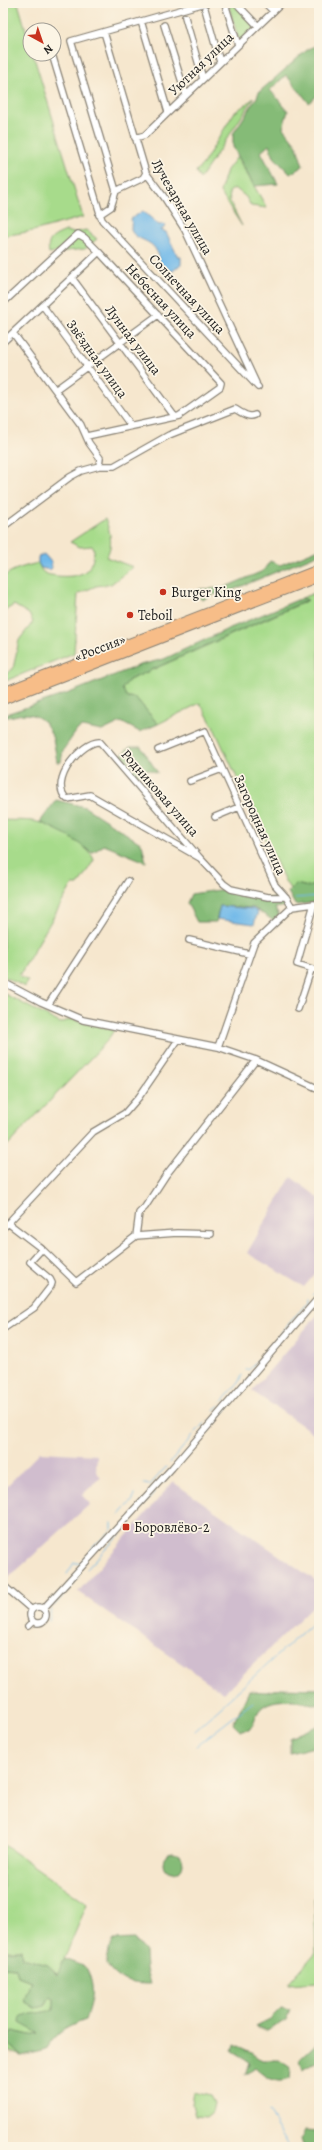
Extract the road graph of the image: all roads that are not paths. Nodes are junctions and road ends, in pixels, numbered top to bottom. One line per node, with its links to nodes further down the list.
1 (227, 3): 12 (street)
2 (236, 3): 10 (street)
3 (265, 3): 6 (street)
4 (282, 3): 6 (street, Уютная улица)
5 (205, 6): 8 (street); 14 (street)
6 (273, 12): 10 (street, Уютная улица)
7 (184, 17): 15 (street)
8 (141, 21): 11 (street); 17 (street)
9 (164, 24): 16 (street)
10 (258, 26): 12 (street, Уютная улица)
11 (104, 32): 18 (street, Лучезарная улица); 20 (street)
12 (238, 45): 14 (street, Уютная улица)
13 (54, 62): 21 (street)
14 (220, 62): 15 (street, Уютная улица)
15 (203, 79): 16 (street, Уютная улица)
16 (186, 95): 17 (street, Уютная улица)
17 (168, 112): 18 (street, Уютная улица)
18 (135, 138): 19 (street, Лучезарная улица)
19 (146, 173): 20 (street); 31 (street, Лучезарная улица)
20 (116, 191): 21 (street)
21 (100, 215): 31 (street, Солнечная улица)
22 (99, 252): 23 (street); 24 (street, Небесная улица); 26 (street, Небесная улица)
23 (72, 278): 25 (street); 29 (street, Лунная улица)
24 (3, 303)
25 (43, 306): 27 (street); 30 (street, Звёздная улица)
26 (158, 315): 29 (street); 34 (street, Небесная улица)
27 (13, 333): 28 (street); 32 (street)
28 (3, 342)
29 (119, 343): 30 (street); 34 (street, Лунная улица)
30 (87, 366): 32 (street); 35 (street, Звёздная улица)
31 (258, 387)
32 (55, 390): 36 (street)
33 (255, 415): 37 (street)
34 (175, 417): 35 (street)
35 (131, 426): 36 (street)
36 (87, 436): 37 (street)
37 (100, 466): 38 (street)
38 (3, 527)
39 (319, 569): 41 (highway, «Россия»)
40 (319, 577): 42 (highway, «Россия»)
41 (3, 692)
42 (3, 700)
43 (158, 750): 44 (street, Загородная улица)
44 (222, 769): 45 (street); 46 (street, Загородная улица)
45 (190, 781)
46 (239, 807): 47 (street); 50 (street, Загородная улица)
47 (215, 817)
48 (200, 858): 48 (street, Родниковая улица); 50 (street, Родниковая улица)
49 (128, 881): 57 (street)
50 (286, 897): 51 (street, Загородная улица)
51 (292, 907): 53 (street); 54 (street)
52 (189, 940): 53 (street)
53 (249, 954): 60 (street)
54 (312, 970): 55 (street); 58 (street)
55 (319, 971)
56 (3, 982): 57 (street)
57 (48, 1005): 59 (street)
58 (298, 1009)
59 (178, 1040): 60 (street); 63 (street)
60 (218, 1047): 61 (street)
61 (256, 1060): 62 (street); 66 (street)
62 (319, 1089)
63 (8, 1223): 64 (street); 67 (street)
64 (3, 1228)
65 (211, 1234): 66 (street)
66 (136, 1236): 67 (street)
67 (42, 1249): 69 (street)
68 (319, 1297): 71 (street)
69 (3, 1329)
70 (3, 1585): 72 (street)
71 (43, 1609): 72 (street); 74 (street)
72 (32, 1610): 73 (street)
73 (33, 1621): 74 (street); 75 (street)
74 (43, 1621): 76 (street)
75 (28, 1626)
76 (47, 1628)

